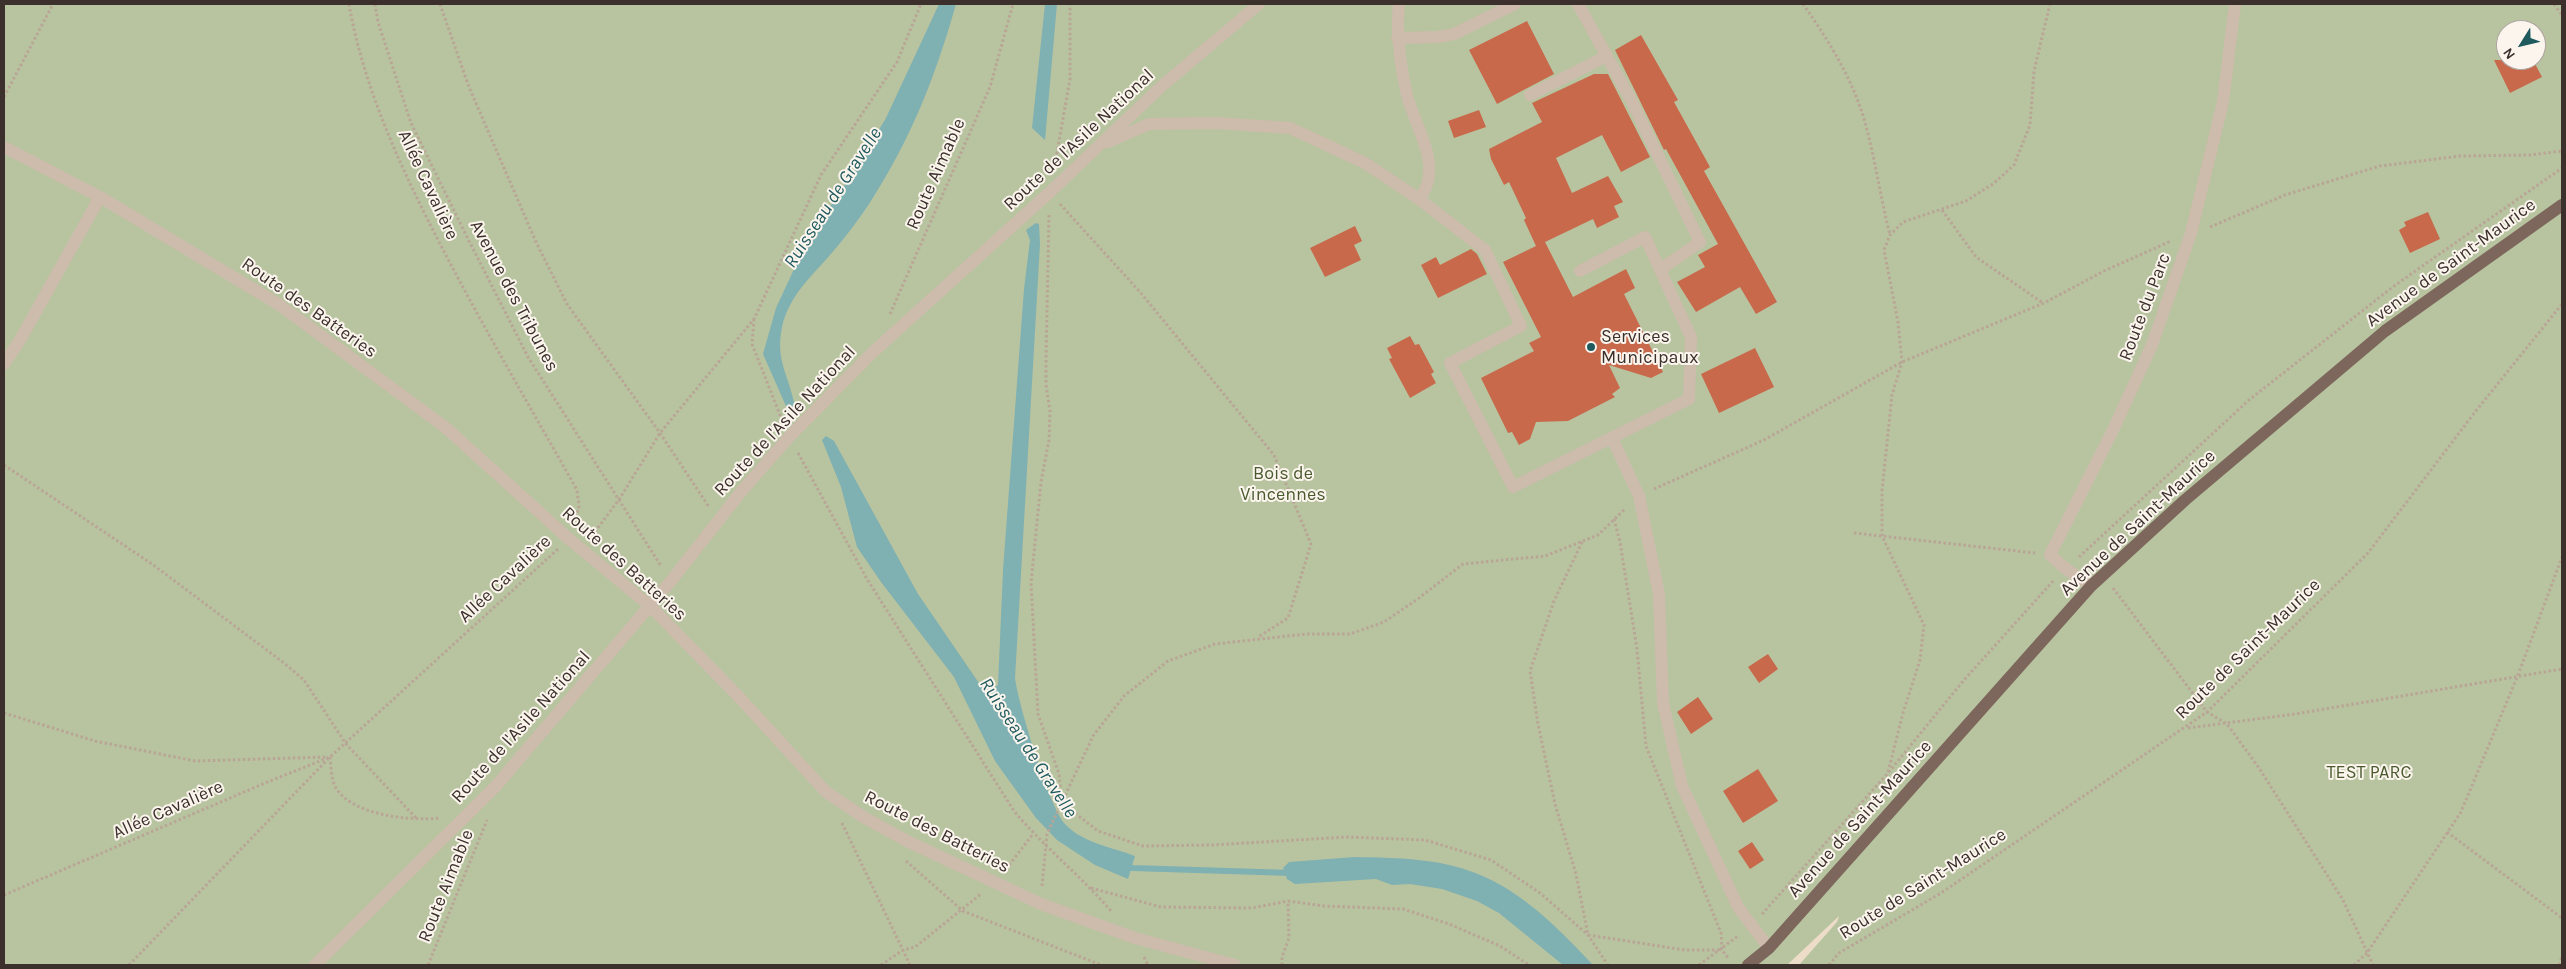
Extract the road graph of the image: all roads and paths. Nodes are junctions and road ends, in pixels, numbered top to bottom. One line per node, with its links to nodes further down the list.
1 (53, 4): 20 (path)
2 (348, 4): 49 (path, Allée Cavalière)
3 (375, 4): 45 (path, Avenue des Tribunes)
4 (440, 4): 40 (path)
5 (922, 4): 37 (path)
6 (1012, 4): 36 (path, Route Aimable)
7 (1070, 4): 25 (path)
8 (1259, 4): 21 (street, Route de l'Asile National)
9 (1399, 4): 17 (street)
10 (1515, 4): 17 (street)
11 (1578, 4): 18 (street)
12 (1803, 4): 31 (path)
13 (2050, 4): 29 (path)
14 (2235, 4): 30 (street, Route du Parc)
15 (2554, 4): 16 (path)
16 (2562, 15)
17 (1397, 38): 27 (street)
18 (1607, 56): 19 (street); 32 (street)
19 (1530, 95)
20 (4, 97)
21 (1099, 146): 25 (street, Route de l'Asile National); 27 (street)
22 (4, 147): 26 (street, Route des Batteries)
23 (2562, 151): 30 (path)
24 (2562, 168): 54 (path)
25 (1050, 192): 41 (street, Route de l'Asile National); 59 (path); 71 (path)
26 (100, 197): 39 (street); 49 (street, Route des Batteries)
27 (1419, 199): 42 (street)
28 (2562, 205): 55 (main road, Avenue de Saint-Maurice)
29 (1942, 210): 31 (path); 34 (path)
30 (2191, 233): 34 (path); 52 (street, Route du Parc)
31 (1890, 235): 38 (path)
32 (1661, 269): 33 (street); 42 (street)
33 (1580, 271)
34 (2044, 303): 38 (path)
35 (2562, 304): 62 (path, Route de Saint-Maurice)
36 (888, 316)
37 (754, 319): 40 (path); 41 (path)
38 (1902, 362): 44 (path); 48 (path)
39 (4, 364)
40 (660, 433): 45 (path); 46 (path)
41 (789, 437): 46 (street, Route de l'Asile National); 75 (path)
42 (1612, 438): 44 (street)
43 (4, 465): 66 (path)
44 (1639, 496): 50 (path); 87 (street)
45 (620, 498): 51 (path); 56 (path, Avenue des Tribunes)
46 (718, 520): 56 (street, Route de l'Asile National)
47 (1854, 534): 48 (path)
48 (1882, 536): 52 (path); 68 (path)
49 (569, 539): 51 (street, Route des Batteries); 66 (path, Allée Cavalière)
50 (1582, 541): 59 (path); 86 (path)
51 (582, 548): 58 (street, Route des Batteries)
52 (2050, 555): 54 (street)
53 (2562, 557): 61 (path)
54 (2065, 568): 57 (street); 68 (path)
55 (2103, 576): 57 (main road, Avenue de Saint-Maurice); 62 (path)
56 (671, 581): 58 (street, Route de l'Asile National)
57 (2092, 586): 87 (main road, Avenue de Saint-Maurice)
58 (650, 606): 69 (street, Route de l'Asile National); 70 (street, Route des Batteries)
59 (1257, 638): 71 (path)
60 (2562, 669): 61 (path)
61 (2518, 675): 64 (path); 74 (path)
62 (2207, 712): 64 (path); 65 (path, Route de Saint-Maurice)
63 (4, 713): 67 (path)
64 (2227, 724): 65 (path); 90 (path)
65 (2186, 728): 105 (path, Route de Saint-Maurice)
66 (346, 744): 67 (path, Allée Cavalière); 73 (path)
67 (330, 757): 73 (path); 79 (path, Allée Cavalière); 93 (path)
68 (1888, 772): 83 (path)
69 (495, 787): 72 (street, Route de l'Asile National); 95 (path, Route Aimable)
70 (826, 792): 78 (street, Route des Batteries); 88 (path)
71 (1062, 803): 76 (path); 86 (path)
72 (466, 815): 73 (path); 94 (street, Route de l'Asile National)
73 (417, 819)
74 (2447, 832): 84 (path); 90 (path)
75 (1033, 834): 76 (path); 78 (path)
76 (1046, 846): 80 (path); 81 (path)
77 (906, 860): 82 (path)
78 (996, 883): 81 (street, Route des Batteries); 82 (path)
79 (4, 895)
80 (1288, 901): 100 (path); 101 (path)
81 (1041, 904): 99 (street, Route des Batteries)
82 (963, 911): 88 (path); 98 (path)
83 (1759, 917)
84 (2562, 918)
85 (1744, 932): 89 (path)
86 (1588, 935): 89 (path); 102 (path)
87 (1769, 948): 104 (main road, Avenue de Saint-Maurice)
88 (903, 950): 96 (path); 97 (path)
89 (1722, 950): 92 (path); 103 (path)
90 (2367, 953): 106 (path); 107 (path)
91 (2562, 957): 108 (path)
92 (1729, 959)
93 (129, 965)
94 (315, 965)
95 (428, 965)
96 (881, 965)
97 (910, 965)
98 (1102, 965)
99 (1235, 965)
100 (1282, 965)
101 (1529, 965)
102 (1608, 965)
103 (1699, 965)
104 (1748, 965)
105 (1829, 965)
106 (2354, 965)
107 (2373, 965)
108 (2559, 965)

